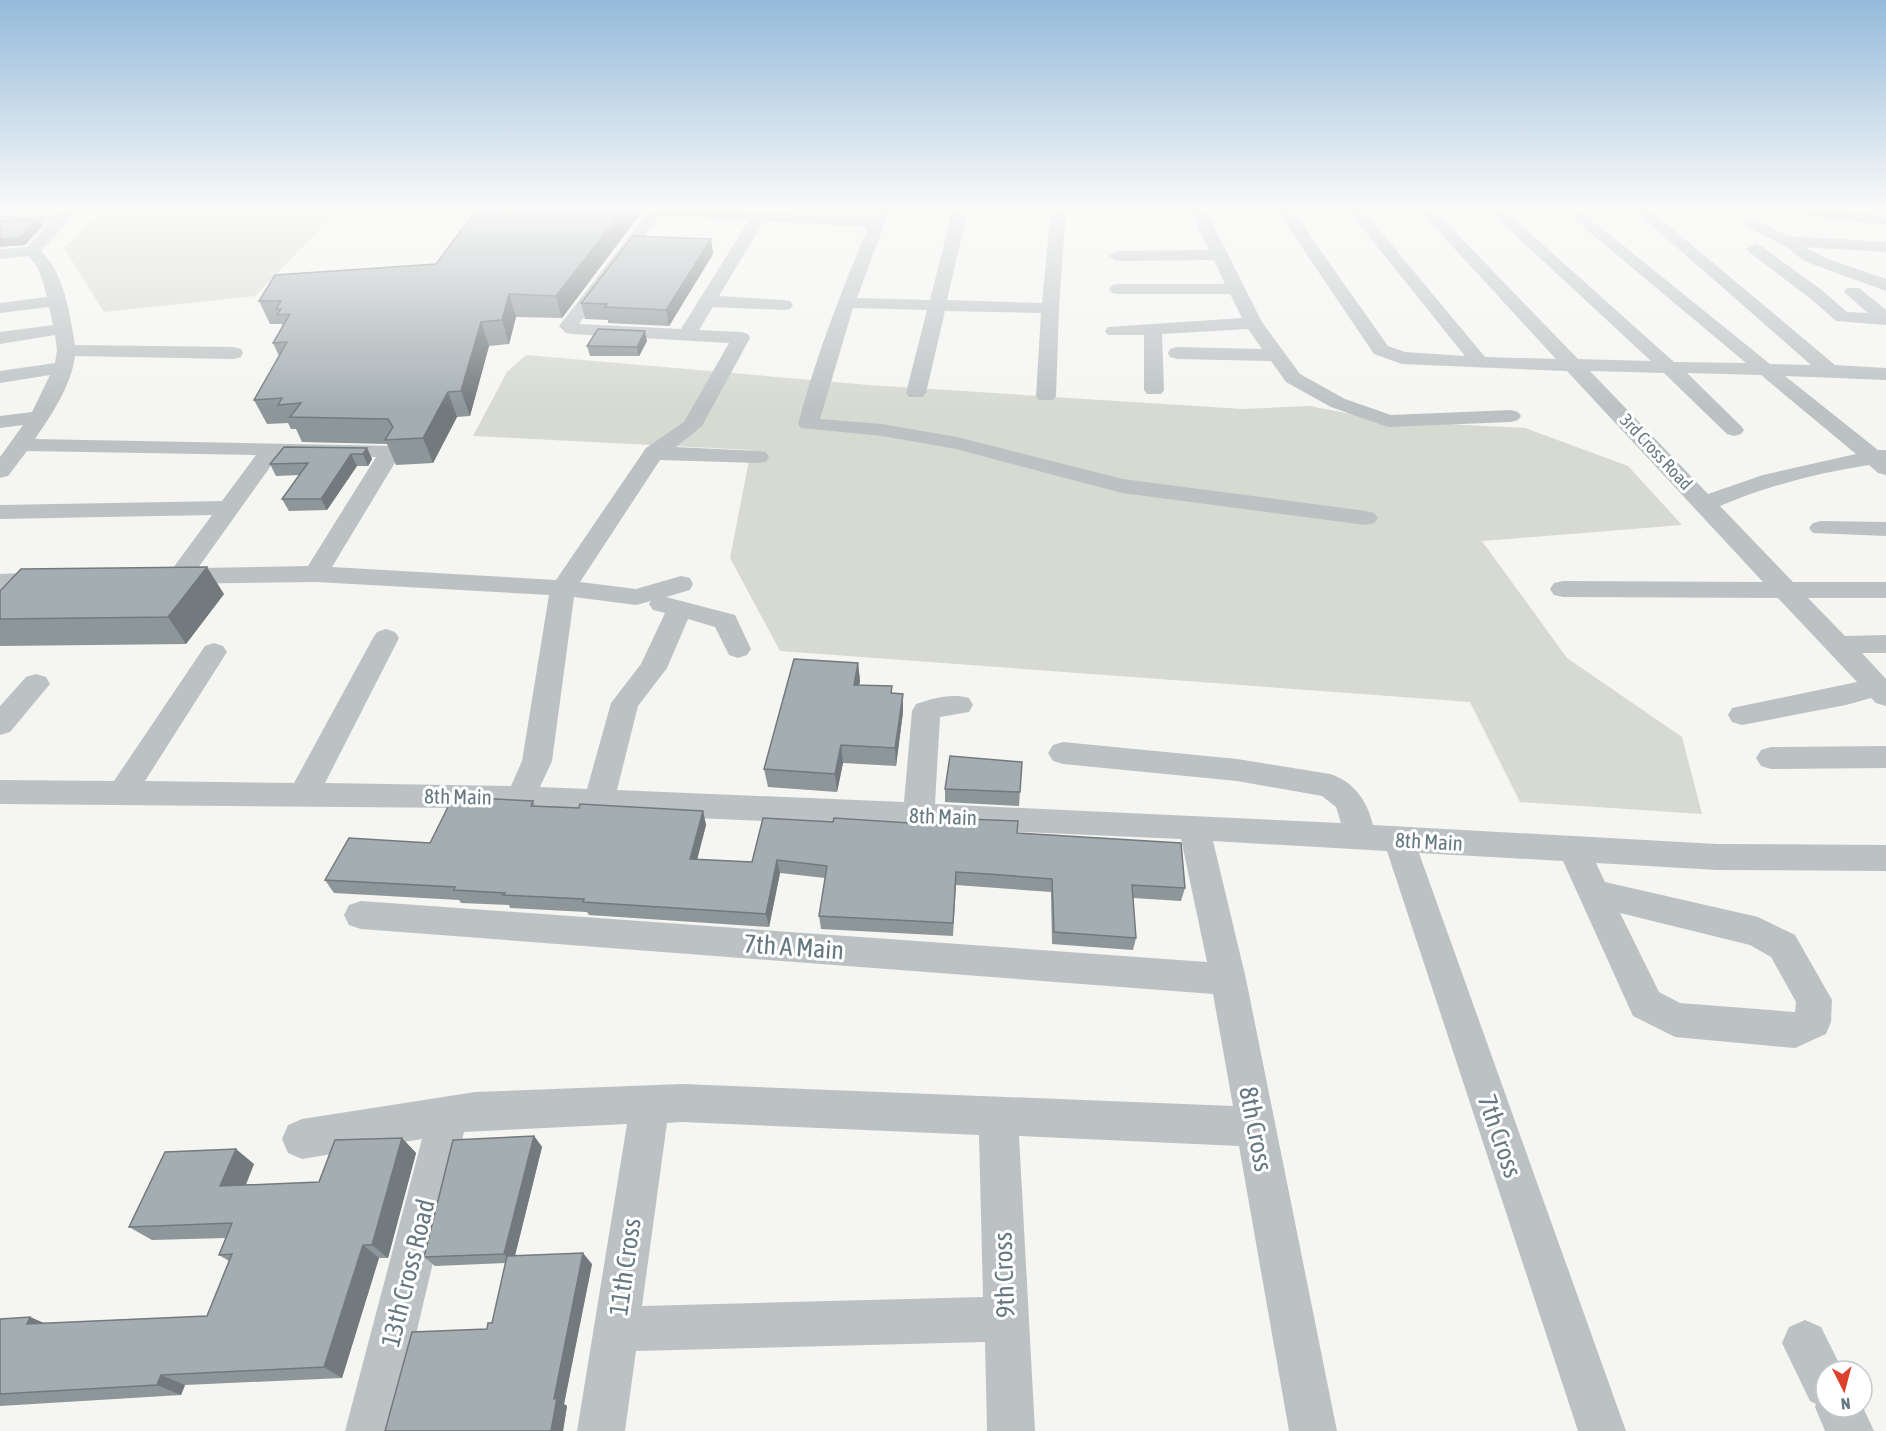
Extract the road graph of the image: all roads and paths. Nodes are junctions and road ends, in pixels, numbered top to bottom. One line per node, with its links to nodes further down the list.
1 (51, 276): 20 (street)
2 (606, 276): 32 (street)
3 (723, 276): 21 (street)
4 (856, 276): 22 (street)
5 (944, 276): 24 (street)
6 (1053, 276): 26 (street)
7 (1230, 276): 18 (street)
8 (1330, 276): 38 (street)
9 (1409, 276): 38 (street)
10 (1489, 276): 39 (street, 3rd Cross Road)
11 (1568, 276): 40 (street)
12 (1651, 276): 41 (street)
13 (1718, 276): 42 (street)
14 (1791, 276): 28 (street)
15 (1865, 276): 16 (street)
16 (1886, 286)
17 (1118, 289): 18 (street)
18 (1237, 290): 27 (street)
19 (1853, 292): 28 (street)
20 (56, 301): 25 (street); 29 (street)
21 (707, 301): 23 (street); 32 (street)
22 (845, 303): 24 (street); 61 (street)
23 (784, 305)
24 (937, 306): 26 (street); 46 (street)
25 (0, 308)
26 (1050, 308): 47 (street)
27 (1253, 323): 30 (street); 36 (street)
28 (1883, 325)
29 (62, 329): 33 (street); 37 (street)
30 (1153, 329): 31 (street); 45 (street)
31 (1114, 331)
32 (687, 335): 54 (street)
33 (0, 338)
34 (234, 353): 37 (street)
35 (1177, 353): 36 (street)
36 (1276, 355): 48 (street)
37 (64, 359): 44 (street); 49 (street)
38 (1480, 363): 39 (street)
39 (1574, 365): 40 (street); 58 (street, 3rd Cross Road)
40 (1671, 369): 41 (street); 51 (street)
41 (1765, 369): 42 (street); 56 (street)
42 (1830, 371): 43 (street)
43 (1886, 374)
44 (0, 377)
45 (1154, 390)
46 (916, 393)
47 (1046, 396)
48 (1511, 416)
49 (39, 417): 50 (street); 52 (street)
50 (0, 422)
51 (1734, 430)
52 (20, 445): 53 (street); 57 (street)
53 (272, 449): 59 (street); 64 (street)
54 (654, 453): 55 (street); 67 (street)
55 (758, 457)
56 (1883, 463): 58 (street)
57 (0, 471)
58 (1705, 504): 69 (street, 3rd Cross Road)
59 (230, 508): 60 (street); 64 (street)
60 (0, 512)
61 (1366, 518)
62 (1821, 528): 63 (street)
63 (1886, 529)
64 (316, 573): 67 (street)
65 (72, 580): 66 (street)
66 (0, 582)
67 (563, 588): 71 (street); 88 (street)
68 (1563, 589): 69 (street)
69 (1785, 590): 70 (street); 74 (street, 3rd Cross Road)
70 (1886, 590)
71 (681, 597): 75 (street); 89 (street)
72 (386, 638): 87 (street)
73 (1886, 644): 74 (street)
74 (1838, 645): 78 (street, 3rd Cross Road)
75 (738, 649)
76 (214, 652): 86 (street)
77 (36, 684): 81 (street)
78 (1881, 691): 80 (street)
79 (959, 705): 90 (street)
80 (1742, 715)
81 (0, 725)
82 (1063, 753): 92 (street, 7th Cross)
83 (1886, 757): 84 (street)
84 (1771, 758)
85 (0, 792): 86 (street, 8th Main)
86 (122, 793): 87 (street, 8th Main)
87 (303, 795): 88 (street, 8th Main)
88 (520, 799): 89 (street, 8th Main)
89 (599, 802): 90 (street, 8th Main)
90 (919, 816): 91 (street, 8th Main)
91 (1194, 827): 92 (street, 8th Main); 97 (street, 8th Cross)
92 (1380, 839): 93 (street, 8th Main); 111 (street, 7th Cross)
93 (1573, 849): 94 (street, 8th Main); 95 (street)
94 (1886, 858)
95 (1594, 893): 95 (street)
96 (361, 915): 97 (street, 7th A Main)
97 (1228, 979): 101 (street, 8th Cross)
98 (650, 1104): 99 (street); 100 (street); 104 (street, 11th Cross)
99 (448, 1115): 102 (street); 107 (street, 13th Cross Road)
100 (998, 1118): 101 (street); 103 (street, 9th Cross)
101 (1256, 1127): 110 (street, 8th Cross)
102 (302, 1139)
103 (1006, 1318): 104 (street); 109 (street, 9th Cross)
104 (616, 1329): 108 (street, 11th Cross)
105 (1804, 1343): 106 (street)
106 (1814, 1362)
107 (369, 1431)
108 (601, 1431)
109 (1011, 1431)
110 (1313, 1431)
111 (1602, 1431)

